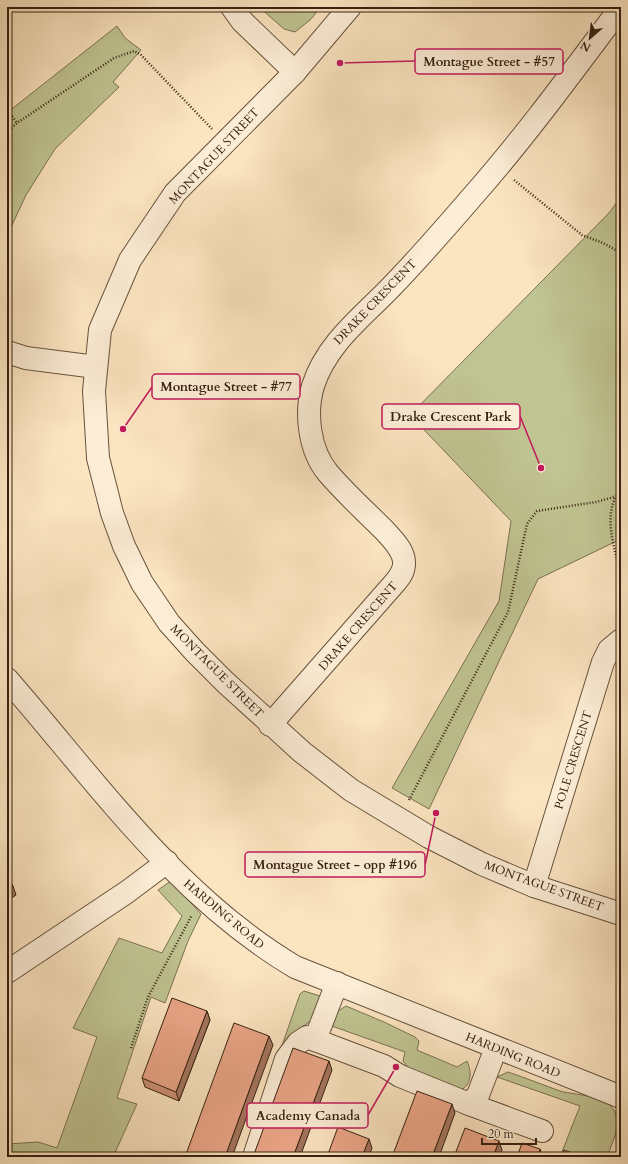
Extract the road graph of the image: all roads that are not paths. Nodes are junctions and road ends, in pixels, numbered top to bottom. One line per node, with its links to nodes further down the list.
1 (232, 7): 4 (street)
2 (350, 7): 4 (street, MONTAGUE STREET)
3 (621, 7): 9 (street, DRAKE CRESCENT)
4 (294, 72): 6 (street, MONTAGUE STREET)
5 (7, 352): 6 (street)
6 (96, 367): 9 (street, MONTAGUE STREET)
7 (621, 640): 11 (street, POLE CRESCENT)
8 (7, 679): 10 (street, HARDING ROAD)
9 (270, 725): 11 (street, MONTAGUE STREET)
10 (167, 862): 13 (street); 14 (street, HARDING ROAD)
11 (534, 886): 12 (street, MONTAGUE STREET)
12 (621, 914)
13 (7, 972)
14 (336, 983): 15 (street); 16 (street, HARDING ROAD)
15 (315, 1040): 18 (street); 20 (street)
16 (496, 1048): 17 (street, HARDING ROAD); 18 (street)
17 (621, 1097)
18 (469, 1104): 19 (street)
19 (542, 1131)
20 (254, 1157)

